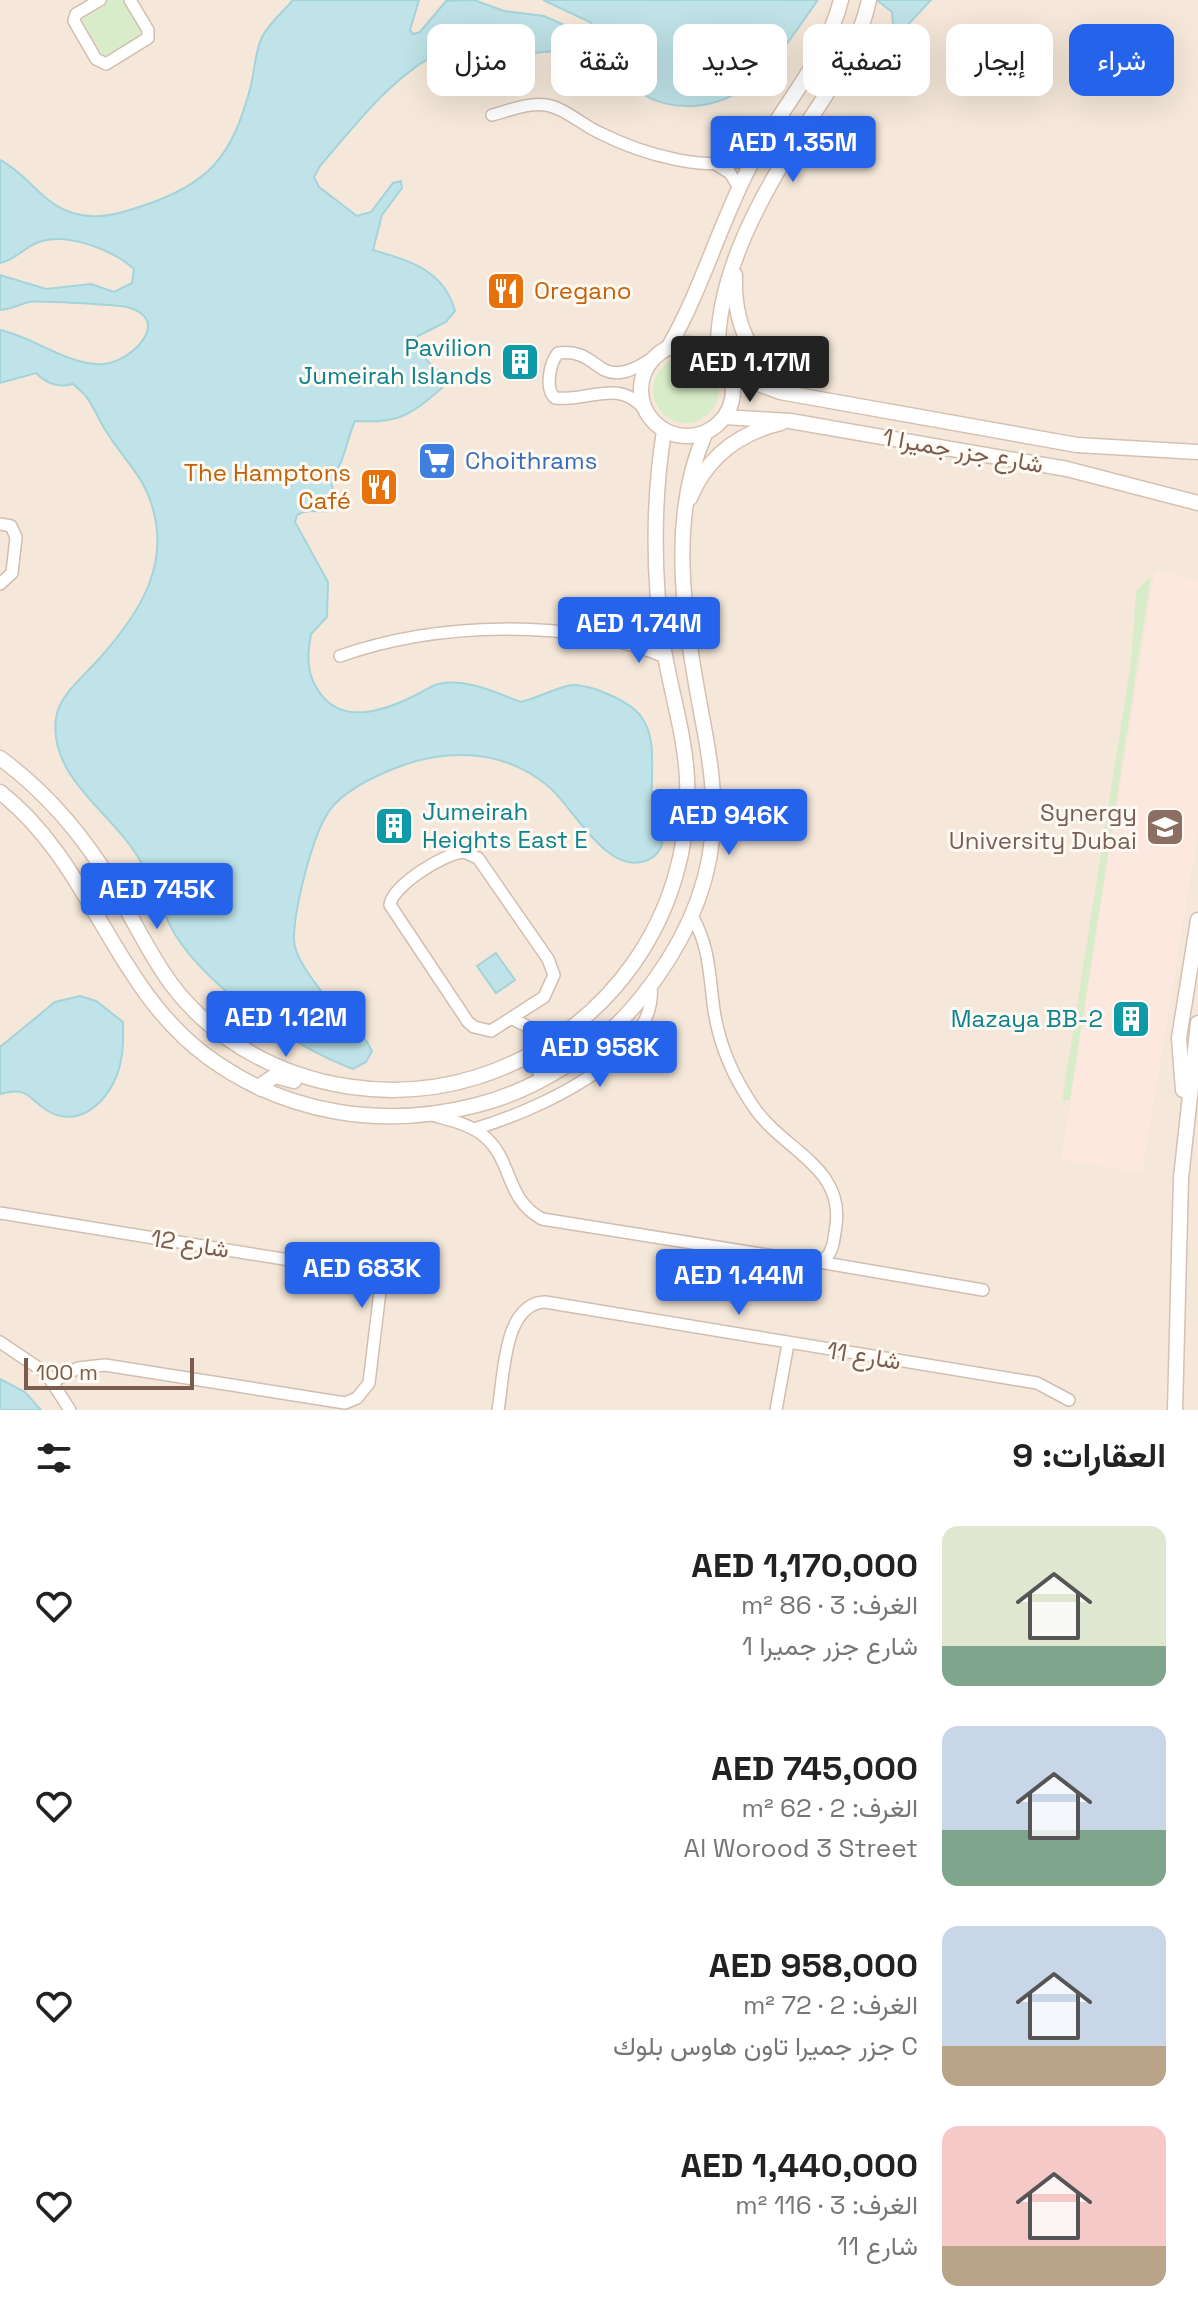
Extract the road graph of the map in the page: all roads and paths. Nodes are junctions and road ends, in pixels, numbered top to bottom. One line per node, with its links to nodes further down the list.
1 (100, 0): 5 (street)
2 (130, 0): 5 (street)
3 (869, 0): 10 (street)
4 (840, 5): 7 (street)
5 (81, 6)
6 (492, 115): 8 (street)
7 (754, 158): 8 (street); 9 (street)
8 (712, 163): 9 (street)
9 (739, 188): 11 (street)
10 (735, 265): 12 (street); 14 (street)
11 (662, 352): 12 (street); 15 (street); 15 (street)
12 (718, 356): 13 (street)
13 (730, 373): 14 (street, شارع جزر جميرا 1); 16 (street)
14 (798, 395): 20 (street, شارع جزر جميرا 1)
15 (644, 409): 18 (street)
16 (725, 417): 17 (street, شارع جزر جميرا 1); 19 (street)
17 (790, 421): 21 (street, شارع جزر جميرا 1); 22 (street)
18 (664, 431): 19 (street); 25 (street)
19 (705, 434): 22 (street)
20 (1198, 452)
21 (1198, 503)
22 (684, 513): 30 (street)
23 (0, 524): 24 (street)
24 (0, 584)
25 (661, 628): 26 (street); 28 (street)
26 (625, 641): 27 (street); 28 (street)
27 (340, 656)
28 (665, 657): 29 (street)
29 (679, 729): 30 (street); 44 (street)
30 (709, 746): 36 (street)
31 (0, 758): 33 (street)
32 (0, 792): 34 (street)
33 (110, 880): 34 (street); 35 (street)
34 (86, 895): 38 (street)
35 (125, 910): 38 (street); 45 (street)
36 (692, 916): 39 (street); 52 (street)
37 (1198, 920): 48 (street)
38 (102, 923): 46 (street)
39 (651, 986): 47 (street); 50 (street)
40 (532, 1005): 41 (street); 41 (street); 43 (street)
41 (513, 1019): 43 (street)
42 (1198, 1023): 48 (street)
43 (536, 1031): 44 (street)
44 (551, 1042): 45 (street); 47 (street)
45 (341, 1086): 46 (street)
46 (261, 1089): 49 (street)
47 (508, 1095): 49 (street)
48 (1187, 1109): 61 (street)
49 (431, 1114): 50 (street)
50 (474, 1129): 52 (street)
51 (0, 1213): 56 (street, شارع 12)
52 (819, 1262): 53 (street)
53 (983, 1290)
54 (0, 1342): 56 (street)
55 (788, 1344): 57 (street, شارع 11); 59 (street, شارع 11); 60 (street)
56 (54, 1381): 58 (street)
57 (1069, 1400)
58 (70, 1410)
59 (498, 1410)
60 (776, 1410)
61 (1175, 1410)

